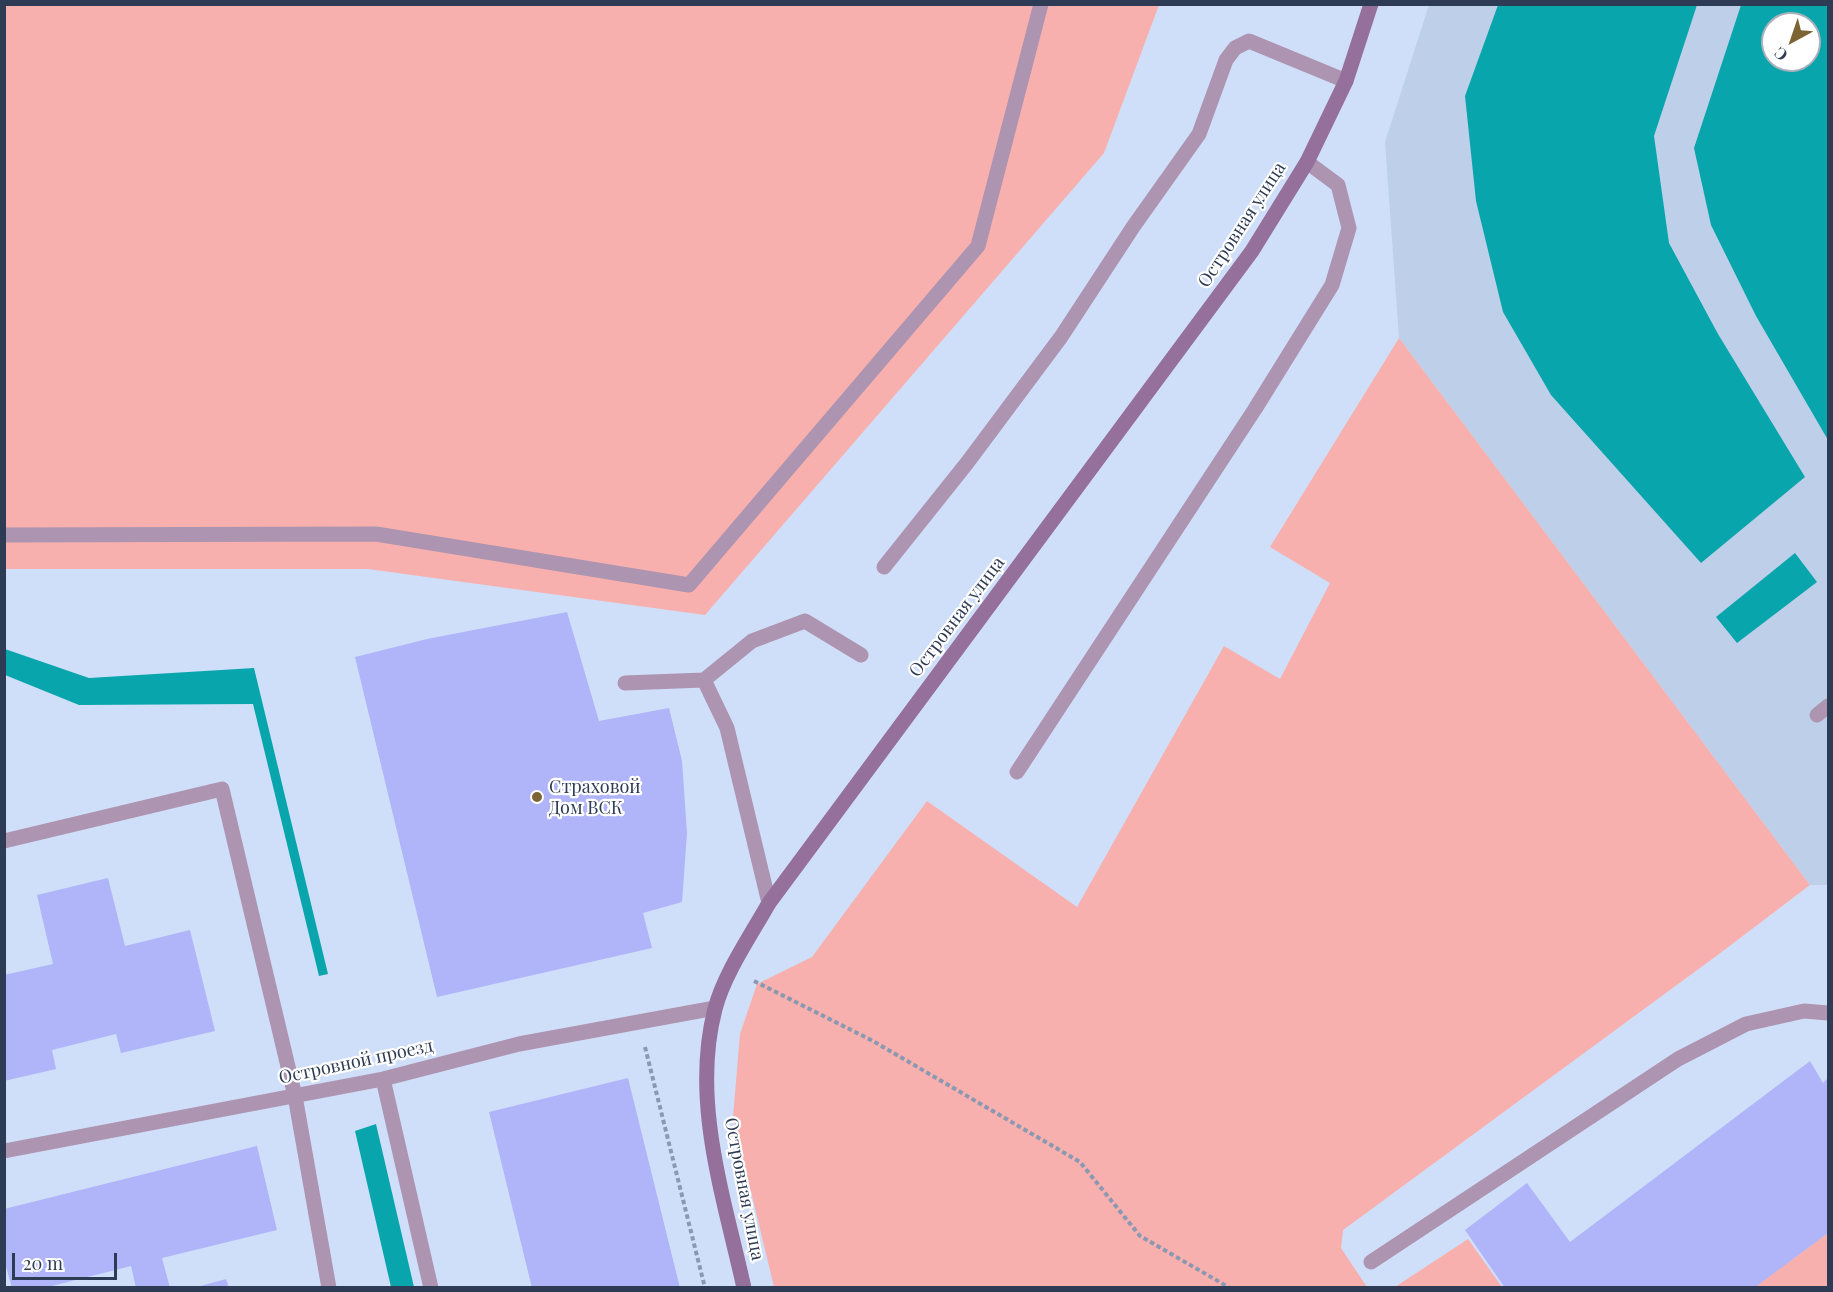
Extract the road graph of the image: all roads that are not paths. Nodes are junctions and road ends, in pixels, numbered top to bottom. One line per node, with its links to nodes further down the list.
1 (1041, 4): 5 (street)
2 (1371, 4): 3 (street, Островная улица)
3 (1346, 81): 4 (street, Островная улица); 6 (street)
4 (1307, 162): 10 (street); 12 (street, Островная улица)
5 (4, 535)
6 (884, 567)
7 (861, 655): 8 (street)
8 (704, 680): 9 (street); 12 (street)
9 (625, 683)
10 (1017, 771)
11 (4, 842): 16 (street)
12 (769, 903): 13 (street, Островная улица)
13 (715, 1008): 15 (street, Островной проезд); 21 (street, Островная улица)
14 (1828, 1013): 18 (street)
15 (383, 1079): 16 (street, Островной проезд); 20 (street)
16 (295, 1096): 17 (street, Островной проезд); 19 (street)
17 (4, 1151)
18 (1371, 1262)
19 (328, 1287)
20 (431, 1287)
21 (744, 1287)

